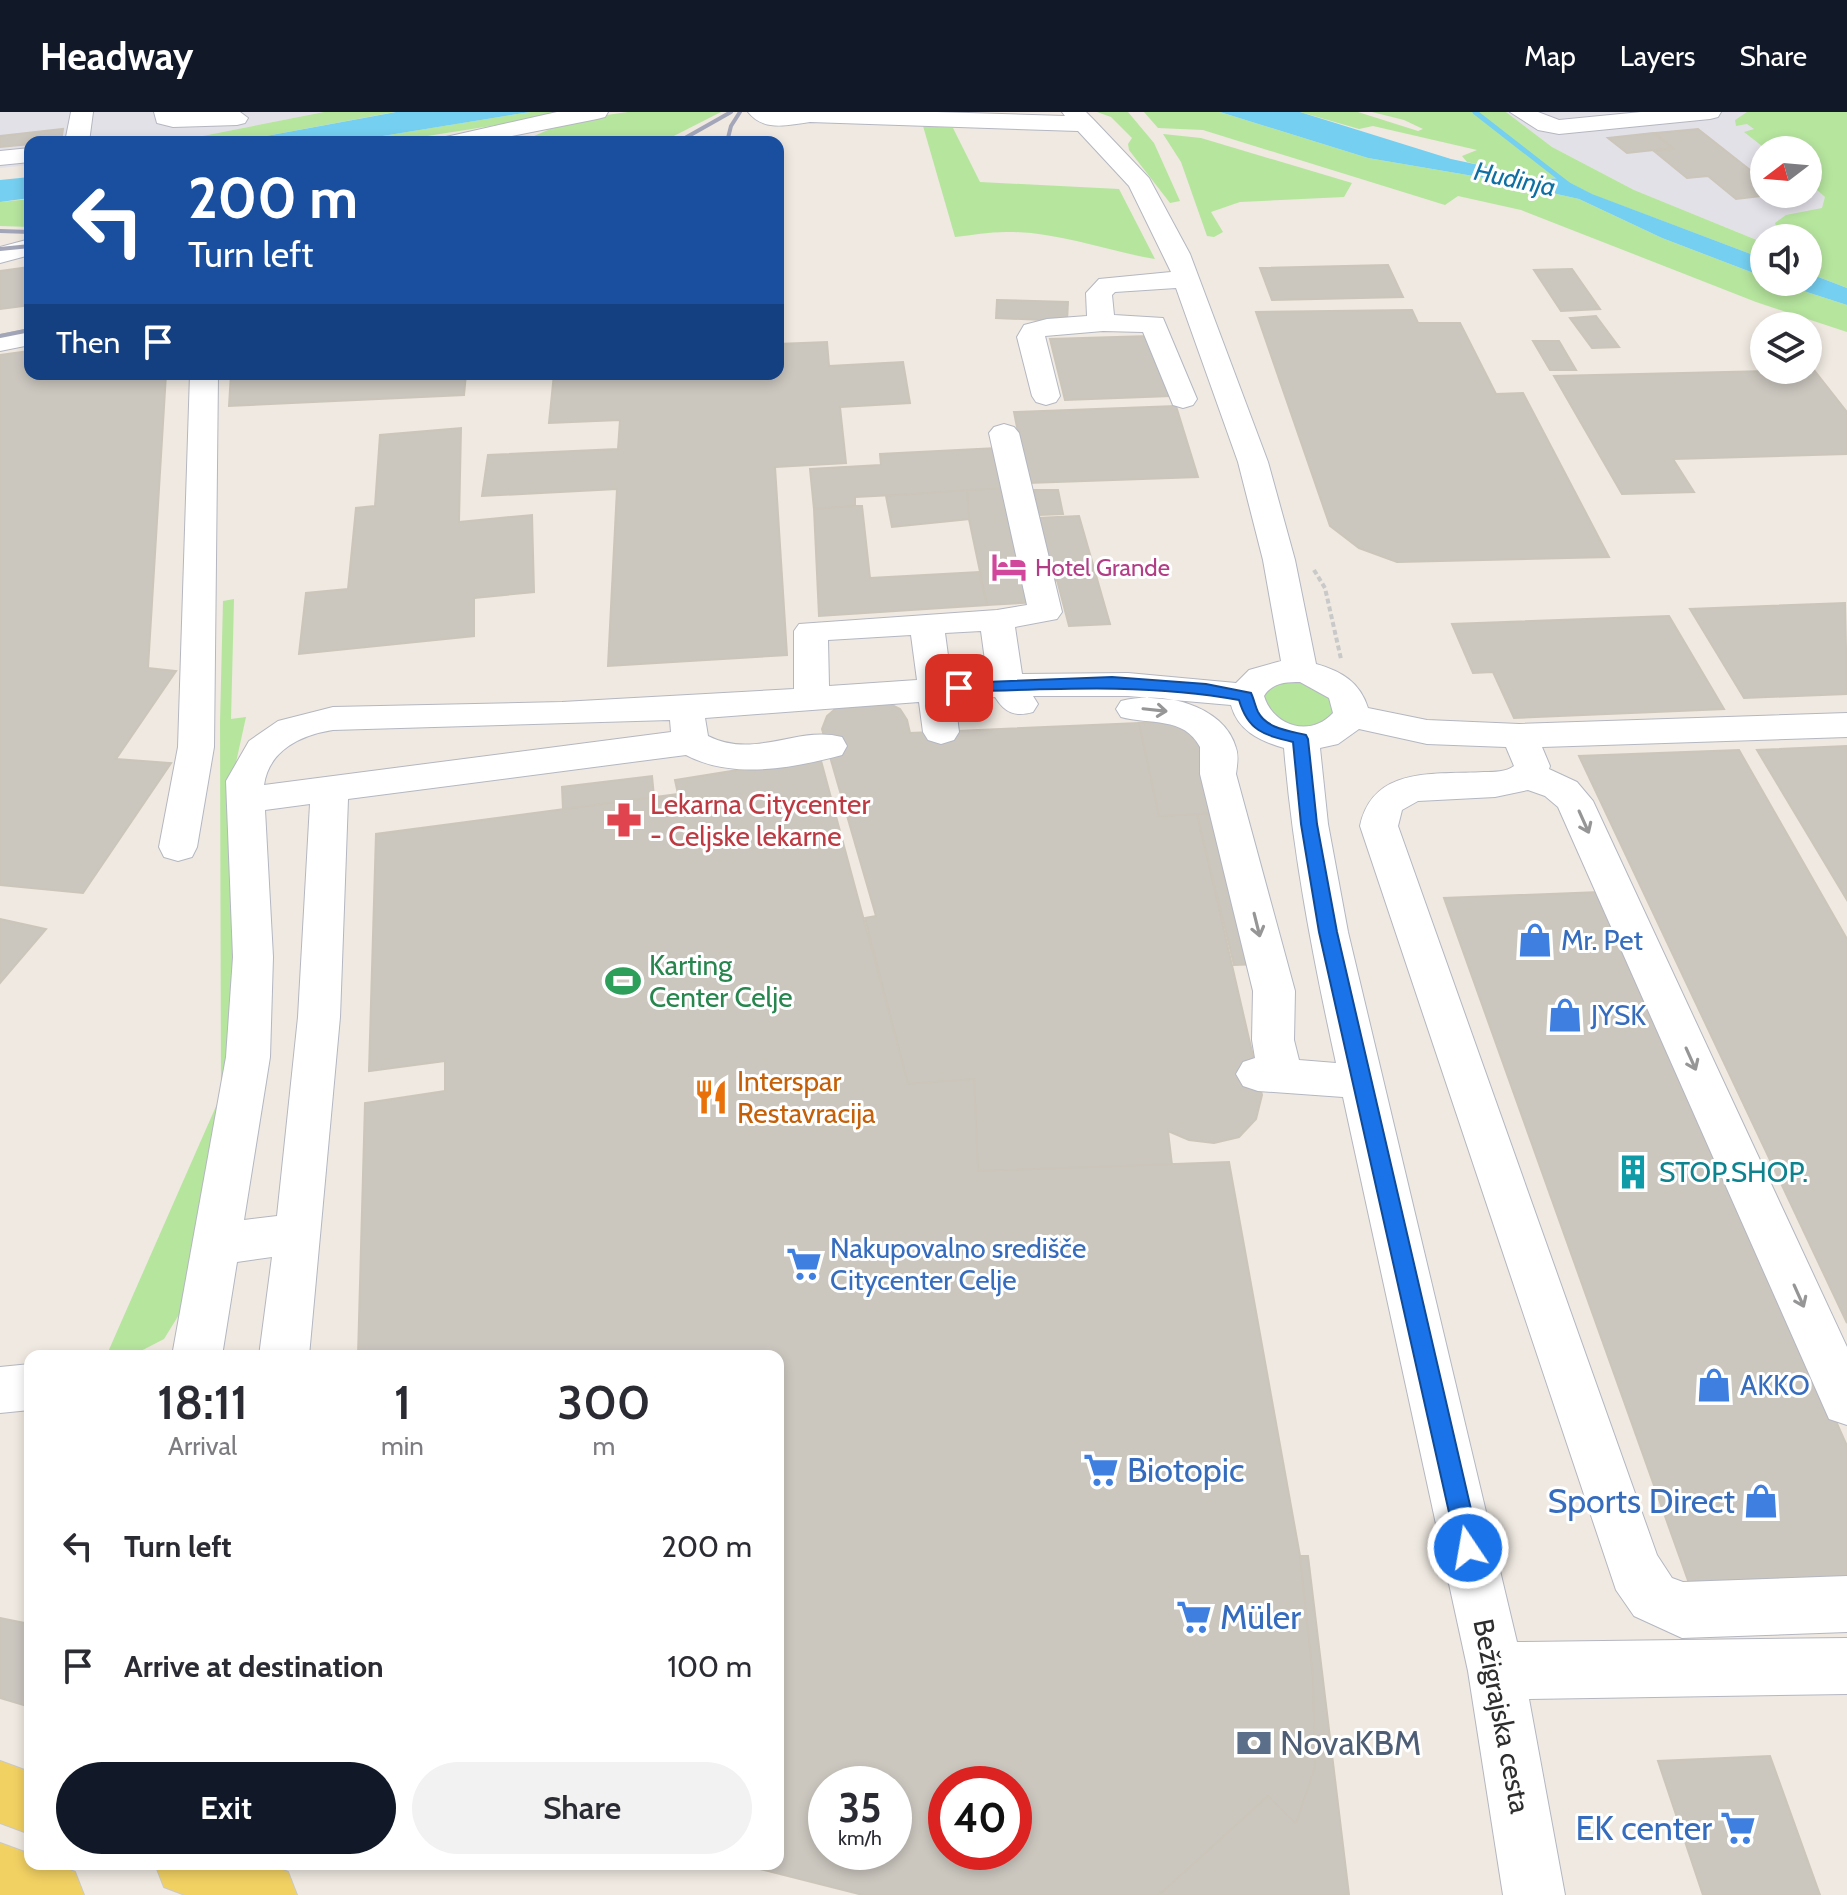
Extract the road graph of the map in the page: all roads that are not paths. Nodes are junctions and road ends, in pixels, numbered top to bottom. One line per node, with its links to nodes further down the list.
1 (82, 112): 11 (street)
2 (165, 112): 9 (street)
3 (597, 112): 12 (street)
4 (759, 112): 8 (street)
5 (1521, 112): 7 (street)
6 (1710, 112): 7 (street)
7 (1668, 114)
8 (933, 116): 10 (street)
9 (237, 118)
10 (1079, 118): 17 (street)
11 (78, 136)
12 (479, 136)
13 (24, 156): 14 (street)
14 (0, 158)
15 (24, 249): 16 (street)
16 (0, 255)
17 (1186, 279): 18 (street); 28 (street)
18 (1103, 323): 22 (street); 23 (street)
19 (24, 338): 20 (street)
20 (0, 343)
21 (204, 380): 43 (street)
22 (1046, 396)
23 (1183, 399)
24 (1004, 433): 25 (street)
25 (997, 620): 26 (street); 29 (street)
26 (927, 624): 27 (street); 30 (street)
27 (871, 627): 31 (street); 32 (street)
28 (1300, 671): 33 (street); 34 (street)
29 (1006, 684): 30 (street); 34 (street); 39 (street, one-way to 39)
30 (936, 689): 31 (street); 37 (street)
31 (880, 693): 32 (street)
32 (812, 698): 35 (street)
33 (1351, 716): 34 (street); 40 (street)
34 (1269, 720): 39 (street); 44 (street, Bežigrajska cesta)
35 (689, 725): 38 (street); 41 (street); 42 (street)
36 (1847, 725): 40 (street)
37 (941, 732)
38 (829, 746)
39 (1219, 748): 44 (street, one-way to 44)
40 (1523, 757): 51 (street, one-way to 51); 52 (street)
41 (330, 788): 42 (street); 45 (street)
42 (244, 800): 46 (street)
43 (178, 847)
44 (1363, 1076): 54 (street, Bežigrajska cesta)
45 (296, 1234): 46 (street); 48 (street)
46 (216, 1244): 47 (street)
47 (198, 1350)
48 (285, 1350)
49 (24, 1388): 50 (street)
50 (0, 1390)
51 (1847, 1402)
52 (1847, 1604)
53 (1847, 1666): 54 (street)
54 (1496, 1671): 61 (street, Bežigrajska cesta)
55 (0, 1792): 56 (main road)
56 (24, 1801)
57 (202, 1870): 60 (main road)
58 (0, 1875): 59 (main road)
59 (52, 1895)
60 (265, 1895)
61 (1534, 1895)

